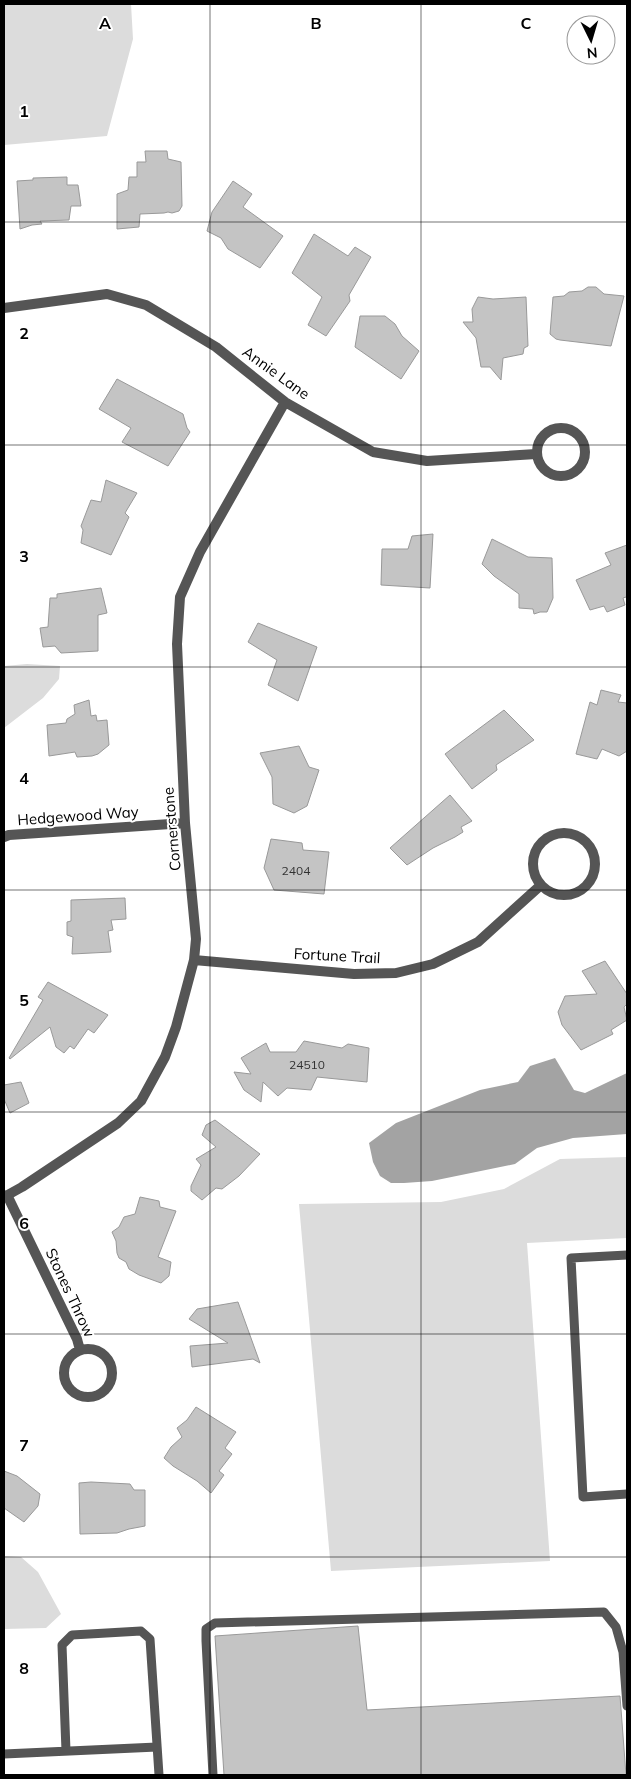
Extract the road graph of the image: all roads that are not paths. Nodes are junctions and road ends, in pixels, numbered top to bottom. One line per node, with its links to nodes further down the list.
1 (4, 308): 2 (street, Annie Lane)
2 (285, 402): 3 (street, Annie Lane); 4 (street, Cornerstone)
3 (536, 454): 3 (street)
4 (185, 823): 5 (street, Hedgewood Way); 7 (street, Cornerstone)
5 (4, 837)
6 (541, 885): 6 (street); 7 (street, Fortune Trail)
7 (194, 960): 8 (street, Cornerstone)
8 (5, 1196): 10 (street, Stones Throw)
9 (627, 1255): 11 (lane)
10 (80, 1350): 10 (street, Stones Throw)
11 (627, 1494)
12 (627, 1706): 17 (lane)
13 (157, 1747): 14 (lane); 14 (lane); 16 (lane)
14 (66, 1751): 15 (lane)
15 (4, 1754)
16 (159, 1775)
17 (213, 1775)

